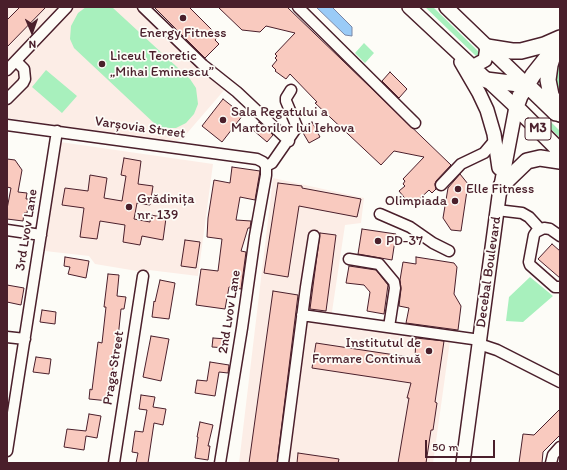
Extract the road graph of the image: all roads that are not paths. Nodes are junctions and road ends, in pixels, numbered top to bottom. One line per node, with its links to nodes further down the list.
1 (67, 7): 9 (street)
2 (143, 7): 23 (street)
3 (298, 7): 19 (street)
4 (409, 7): 8 (main road)
5 (446, 7): 7 (main road)
6 (559, 41): 7 (highway); 13 (highway, M3); 17 (highway)
7 (487, 47): 10 (main road); 13 (main road)
8 (455, 52): 10 (main road); 22 (main road)
9 (16, 61): 11 (street); 15 (street)
10 (472, 67): 12 (main road)
11 (7, 70)
12 (486, 80): 13 (highway); 16 (main road)
13 (527, 85): 16 (highway, Decebal Boulevard / M3); 18 (highway, M3)
14 (292, 90): 23 (street)
15 (7, 99)
16 (516, 107): 24 (highway, M3); 30 (main road, Decebal Boulevard)
17 (560, 114)
18 (560, 117)
19 (415, 123)
20 (7, 125): 21 (street, Varșovia Street)
21 (57, 131): 28 (street, Varșovia Street); 35 (street, 3rd Lvov Lane)
22 (495, 140): 25 (street); 26 (main road)
23 (289, 141): 28 (street)
24 (560, 151)
25 (484, 153): 26 (street); 29 (street)
26 (498, 158): 30 (main road)
27 (560, 161): 30 (highway)
28 (266, 166): 51 (street, 2nd Lvov Lane)
29 (440, 186)
30 (500, 186): 31 (main road, Decebal Boulevard)
31 (497, 210): 33 (street); 46 (main road, Decebal Boulevard)
32 (380, 214): 38 (street)
33 (540, 229): 37 (street); 41 (street)
34 (7, 230): 35 (street)
35 (41, 235): 45 (street, 3rd Lvov Lane)
36 (314, 236): 42 (street)
37 (560, 236)
38 (449, 251)
39 (349, 259): 43 (street)
40 (142, 276): 50 (street, Praga Street)
41 (560, 287)
42 (302, 315): 43 (street); 52 (street)
43 (389, 327): 46 (street)
44 (7, 337): 45 (street)
45 (25, 339): 48 (street, 3rd Lvov Lane)
46 (479, 342): 47 (street); 53 (main road, Decebal Boulevard)
47 (560, 382)
48 (7, 446)
49 (560, 447): 54 (street)
50 (114, 463)
51 (220, 463)
52 (283, 463)
53 (463, 463)
54 (551, 463)

